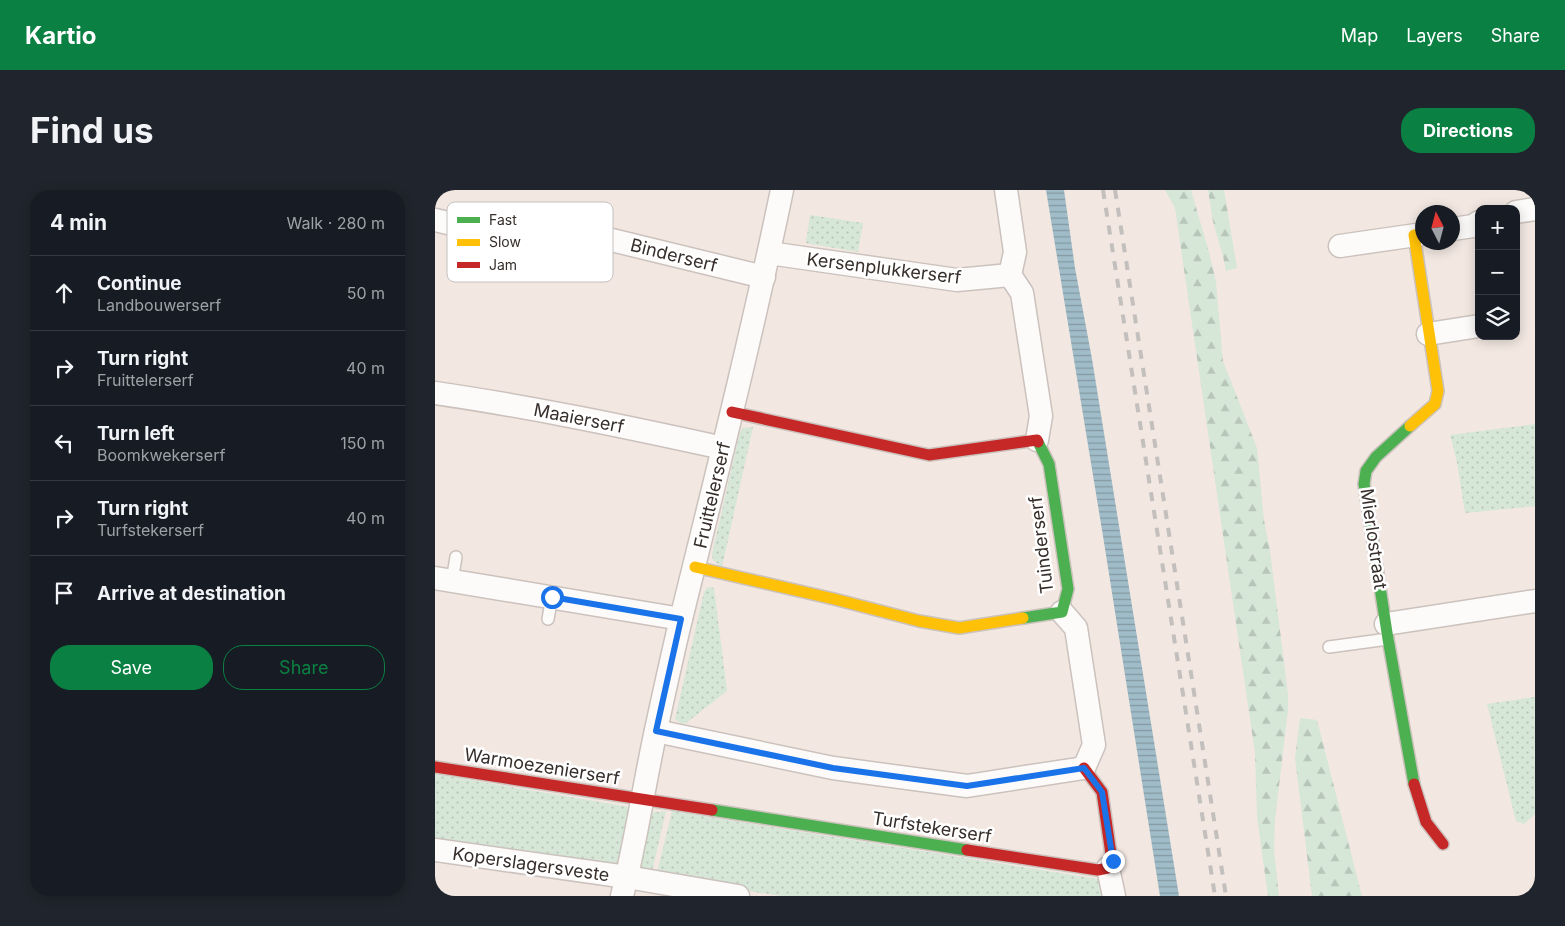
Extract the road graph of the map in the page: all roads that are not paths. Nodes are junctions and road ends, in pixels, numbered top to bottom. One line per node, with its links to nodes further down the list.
1 (782, 190): 11 (street, Fruittelerserf)
2 (1006, 190): 12 (street)
3 (1535, 209): 4 (street)
4 (1520, 211)
5 (1475, 225): 6 (street)
6 (1460, 228)
7 (1415, 234): 9 (street)
8 (613, 240): 13 (street, Binderserf)
9 (1340, 246)
10 (1420, 250): 15 (street, Mierlostraat)
11 (769, 252): 12 (street, Kersenplukkerserf); 13 (street, Fruittelerserf)
12 (1009, 275): 18 (street)
13 (764, 277): 17 (street, Fruittelerserf)
14 (1475, 327): 15 (street)
15 (1428, 334): 28 (street, Mierlostraat)
16 (435, 393): 19 (street, Maaierserf)
17 (732, 412): 18 (street); 19 (street, Fruittelerserf)
18 (1037, 440): 25 (street, Tuinderserf)
19 (723, 448): 21 (street, Fruittelerserf)
20 (456, 557): 22 (lane)
21 (695, 567): 25 (street, Tuinderserf); 26 (street, Fruittelerserf)
22 (444, 579): 23 (street)
23 (552, 597): 26 (street); 27 (lane)
24 (1535, 601): 28 (street)
25 (1062, 612): 32 (street)
26 (681, 619): 30 (street, Fruittelerserf)
27 (548, 620)
28 (1387, 632): 29 (lane); 34 (street, Mierlostraat)
29 (1329, 647)
30 (656, 731): 32 (street); 33 (street, Fruittelerserf)
31 (435, 767): 33 (street, Warmoezenierserf)
32 (1084, 768): 36 (street)
33 (643, 800): 36 (street, Turfstekerserf); 37 (street, Fruittelerserf)
34 (1443, 844)
35 (435, 850): 37 (street, Koperslagersveste)
36 (1108, 868): 39 (street)
37 (624, 887): 38 (street, Koperslagersveste)
38 (738, 896)
39 (1114, 896)

